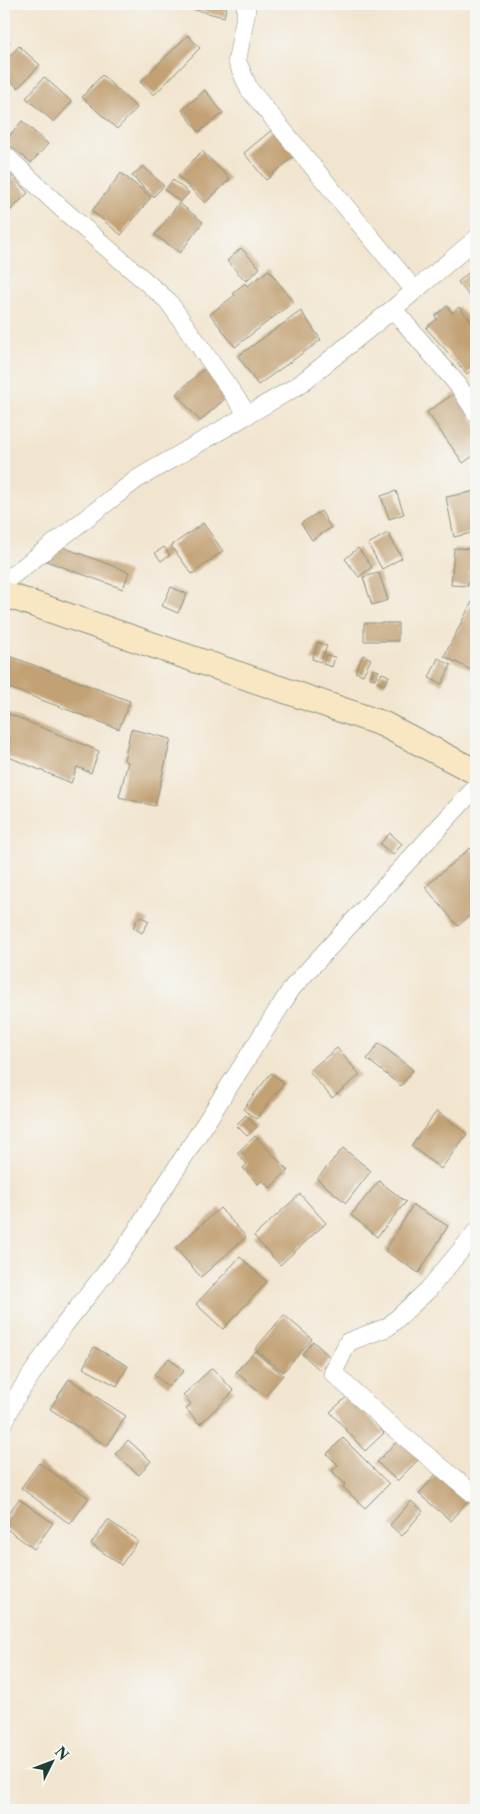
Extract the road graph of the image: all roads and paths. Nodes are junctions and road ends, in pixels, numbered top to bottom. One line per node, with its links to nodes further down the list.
1 (246, 4): 4 (street)
2 (4, 154): 7 (street)
3 (476, 239): 4 (street)
4 (415, 291): 5 (street)
5 (393, 309): 6 (street); 7 (street)
6 (476, 413)
7 (248, 415): 8 (street)
8 (4, 582)
9 (4, 594): 10 (main road)
10 (476, 772)
11 (476, 787): 13 (street)
12 (476, 1232): 14 (street)
13 (4, 1422)
14 (476, 1496)

